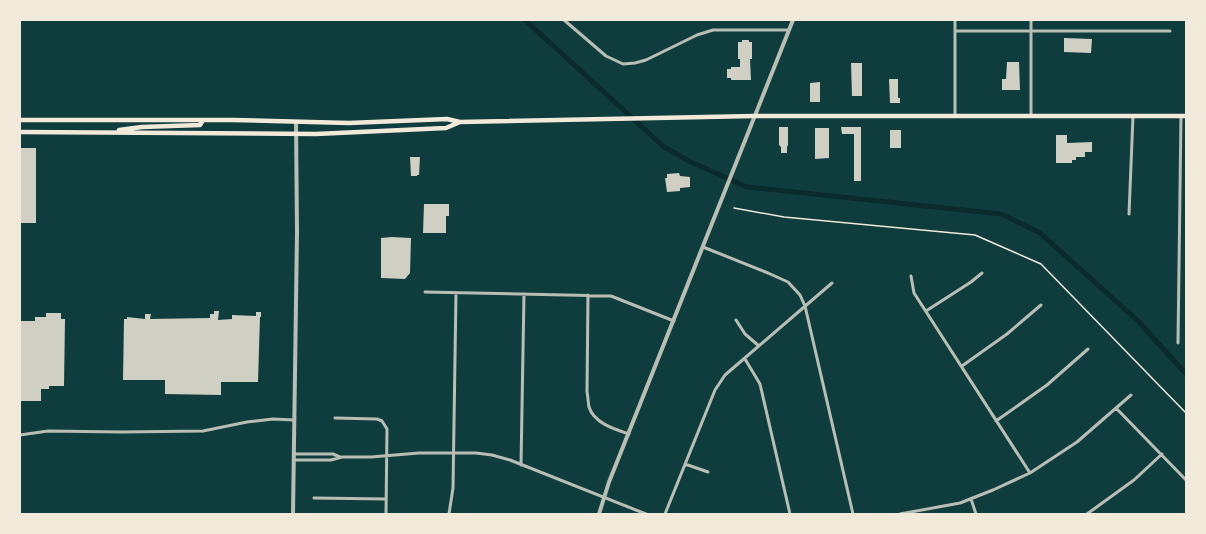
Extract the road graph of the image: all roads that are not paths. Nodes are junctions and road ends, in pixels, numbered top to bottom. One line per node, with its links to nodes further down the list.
1 (564, 20): 5 (street)
2 (793, 20): 5 (street)
3 (955, 20): 6 (street)
4 (1031, 20): 7 (street)
5 (789, 30): 13 (street)
6 (955, 31): 7 (street); 9 (street)
7 (1031, 31): 8 (street); 10 (street)
8 (1170, 31)
9 (955, 115): 10 (highway); 13 (highway)
10 (1031, 116): 11 (highway)
11 (1132, 116): 12 (highway); 21 (street)
12 (1184, 116): 22 (street)
13 (754, 117): 17 (highway); 24 (street)
14 (20, 120): 15 (highway)
15 (203, 120): 16 (highway); 19 (highway)
16 (296, 122): 17 (highway); 20 (street)
17 (460, 122): 20 (highway)
18 (20, 132): 19 (highway)
19 (102, 133): 20 (highway)
20 (297, 133): 45 (street)
21 (1129, 214)
22 (1180, 240): 23 (street); 37 (street)
23 (1186, 240)
24 (703, 247): 33 (street); 36 (street)
25 (981, 273): 34 (street)
26 (911, 276): 34 (street)
27 (832, 283): 33 (street)
28 (425, 292): 29 (street)
29 (456, 293): 30 (street); 49 (street)
30 (524, 294): 31 (street); 56 (street)
31 (588, 295): 36 (street); 47 (street)
32 (1041, 305): 41 (street)
33 (805, 306): 38 (street); 72 (street)
34 (926, 311): 41 (street)
35 (736, 320): 38 (street)
36 (674, 321): 47 (street)
37 (1178, 343)
38 (759, 346): 40 (street)
39 (1088, 349): 46 (street)
40 (745, 358): 55 (street); 71 (street)
41 (962, 366): 46 (street)
42 (1131, 395): 43 (street)
43 (1116, 408): 51 (street); 58 (street)
44 (335, 418): 52 (street)
45 (294, 420): 48 (street); 50 (street)
46 (996, 421): 58 (street)
47 (629, 434): 61 (street)
48 (20, 435)
49 (453, 453): 52 (street); 56 (street); 67 (street)
50 (294, 454): 53 (street); 54 (street)
51 (1162, 454): 59 (street); 76 (street)
52 (387, 456): 53 (street); 63 (street)
53 (342, 457): 54 (street)
54 (294, 460): 65 (street)
55 (685, 464): 57 (street); 70 (street)
56 (521, 465): 61 (street)
57 (708, 472)
58 (1030, 473): 62 (street)
59 (1186, 480)
60 (314, 498): 63 (street)
61 (604, 498): 68 (street); 69 (street)
62 (971, 498): 64 (street); 75 (street)
63 (386, 499): 66 (street)
64 (928, 509): 73 (street); 74 (street)
65 (293, 514)
66 (386, 514)
67 (449, 514)
68 (599, 514)
69 (646, 514)
70 (665, 514)
71 (790, 514)
72 (853, 514)
73 (900, 514)
74 (930, 514)
75 (976, 514)
76 (1087, 514)

